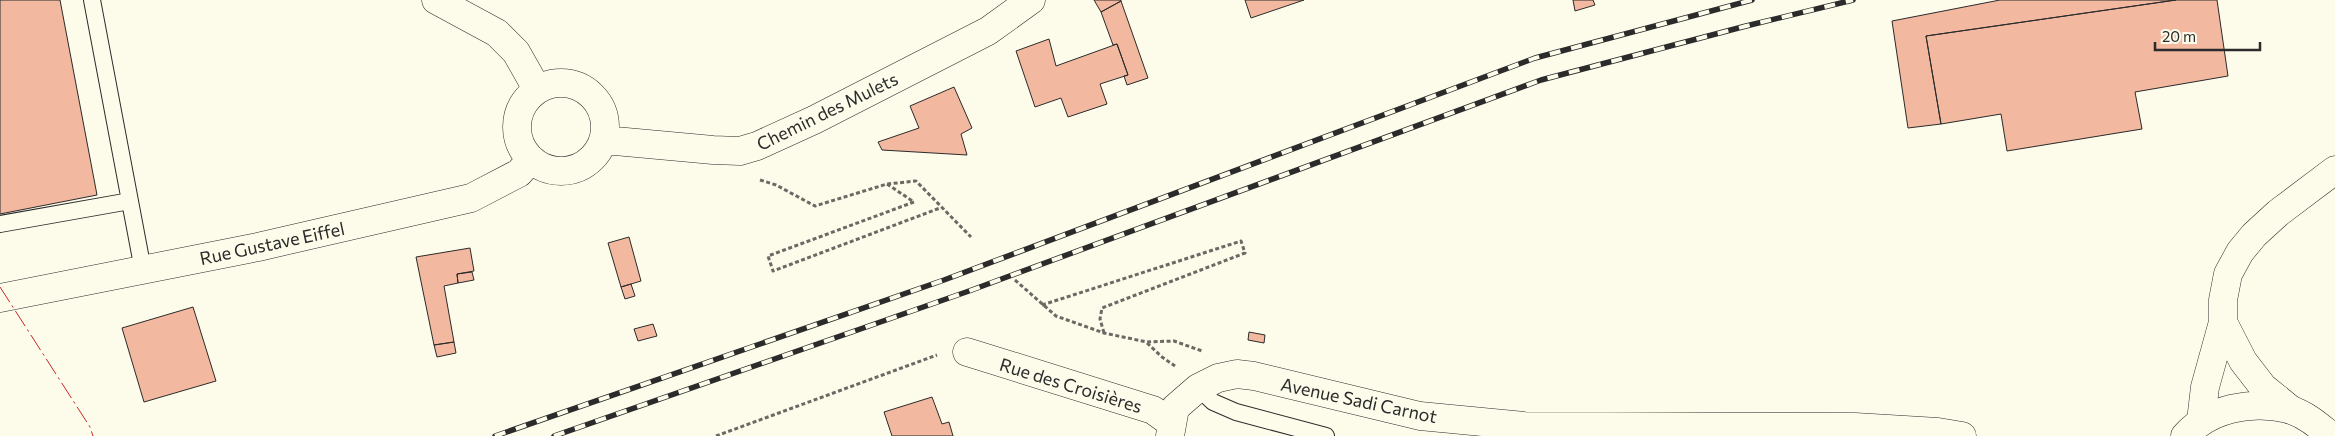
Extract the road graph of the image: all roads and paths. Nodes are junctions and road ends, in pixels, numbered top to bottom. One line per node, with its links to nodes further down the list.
1 (92, 0): 10 (lane)
2 (436, 0): 4 (street)
3 (1032, 0): 5 (street, Chemin des Mulets)
4 (537, 89): 5 (street); 6 (street)
5 (604, 140): 6 (street)
6 (531, 159): 14 (street, Rue Gustave Eiffel)
7 (2335, 170): 18 (street)
8 (754, 178): 9 (path)
9 (887, 184): 11 (path); 11 (path)
10 (130, 201): 12 (lane); 14 (lane)
11 (940, 208): 13 (path)
12 (0, 224)
13 (971, 237)
14 (142, 270): 16 (street, Rue Gustave Eiffel)
15 (1015, 280): 17 (path)
16 (0, 298)
17 (1042, 305): 19 (path); 19 (path)
18 (2223, 322): 23 (street); 24 (street)
19 (1104, 334): 21 (path)
20 (967, 352): 25 (street, Rue des Croisières); 26 (path)
21 (1237, 374): 22 (street, Avenue Sadi Carnot); 28 (street, Avenue Sadi Carnot)
22 (1198, 388): 25 (street, Avenue Sadi Carnot); 27 (lane)
23 (2317, 420): 24 (street)
24 (2193, 429)
25 (1171, 430)
26 (716, 436)
27 (1326, 436)
28 (1962, 436)

